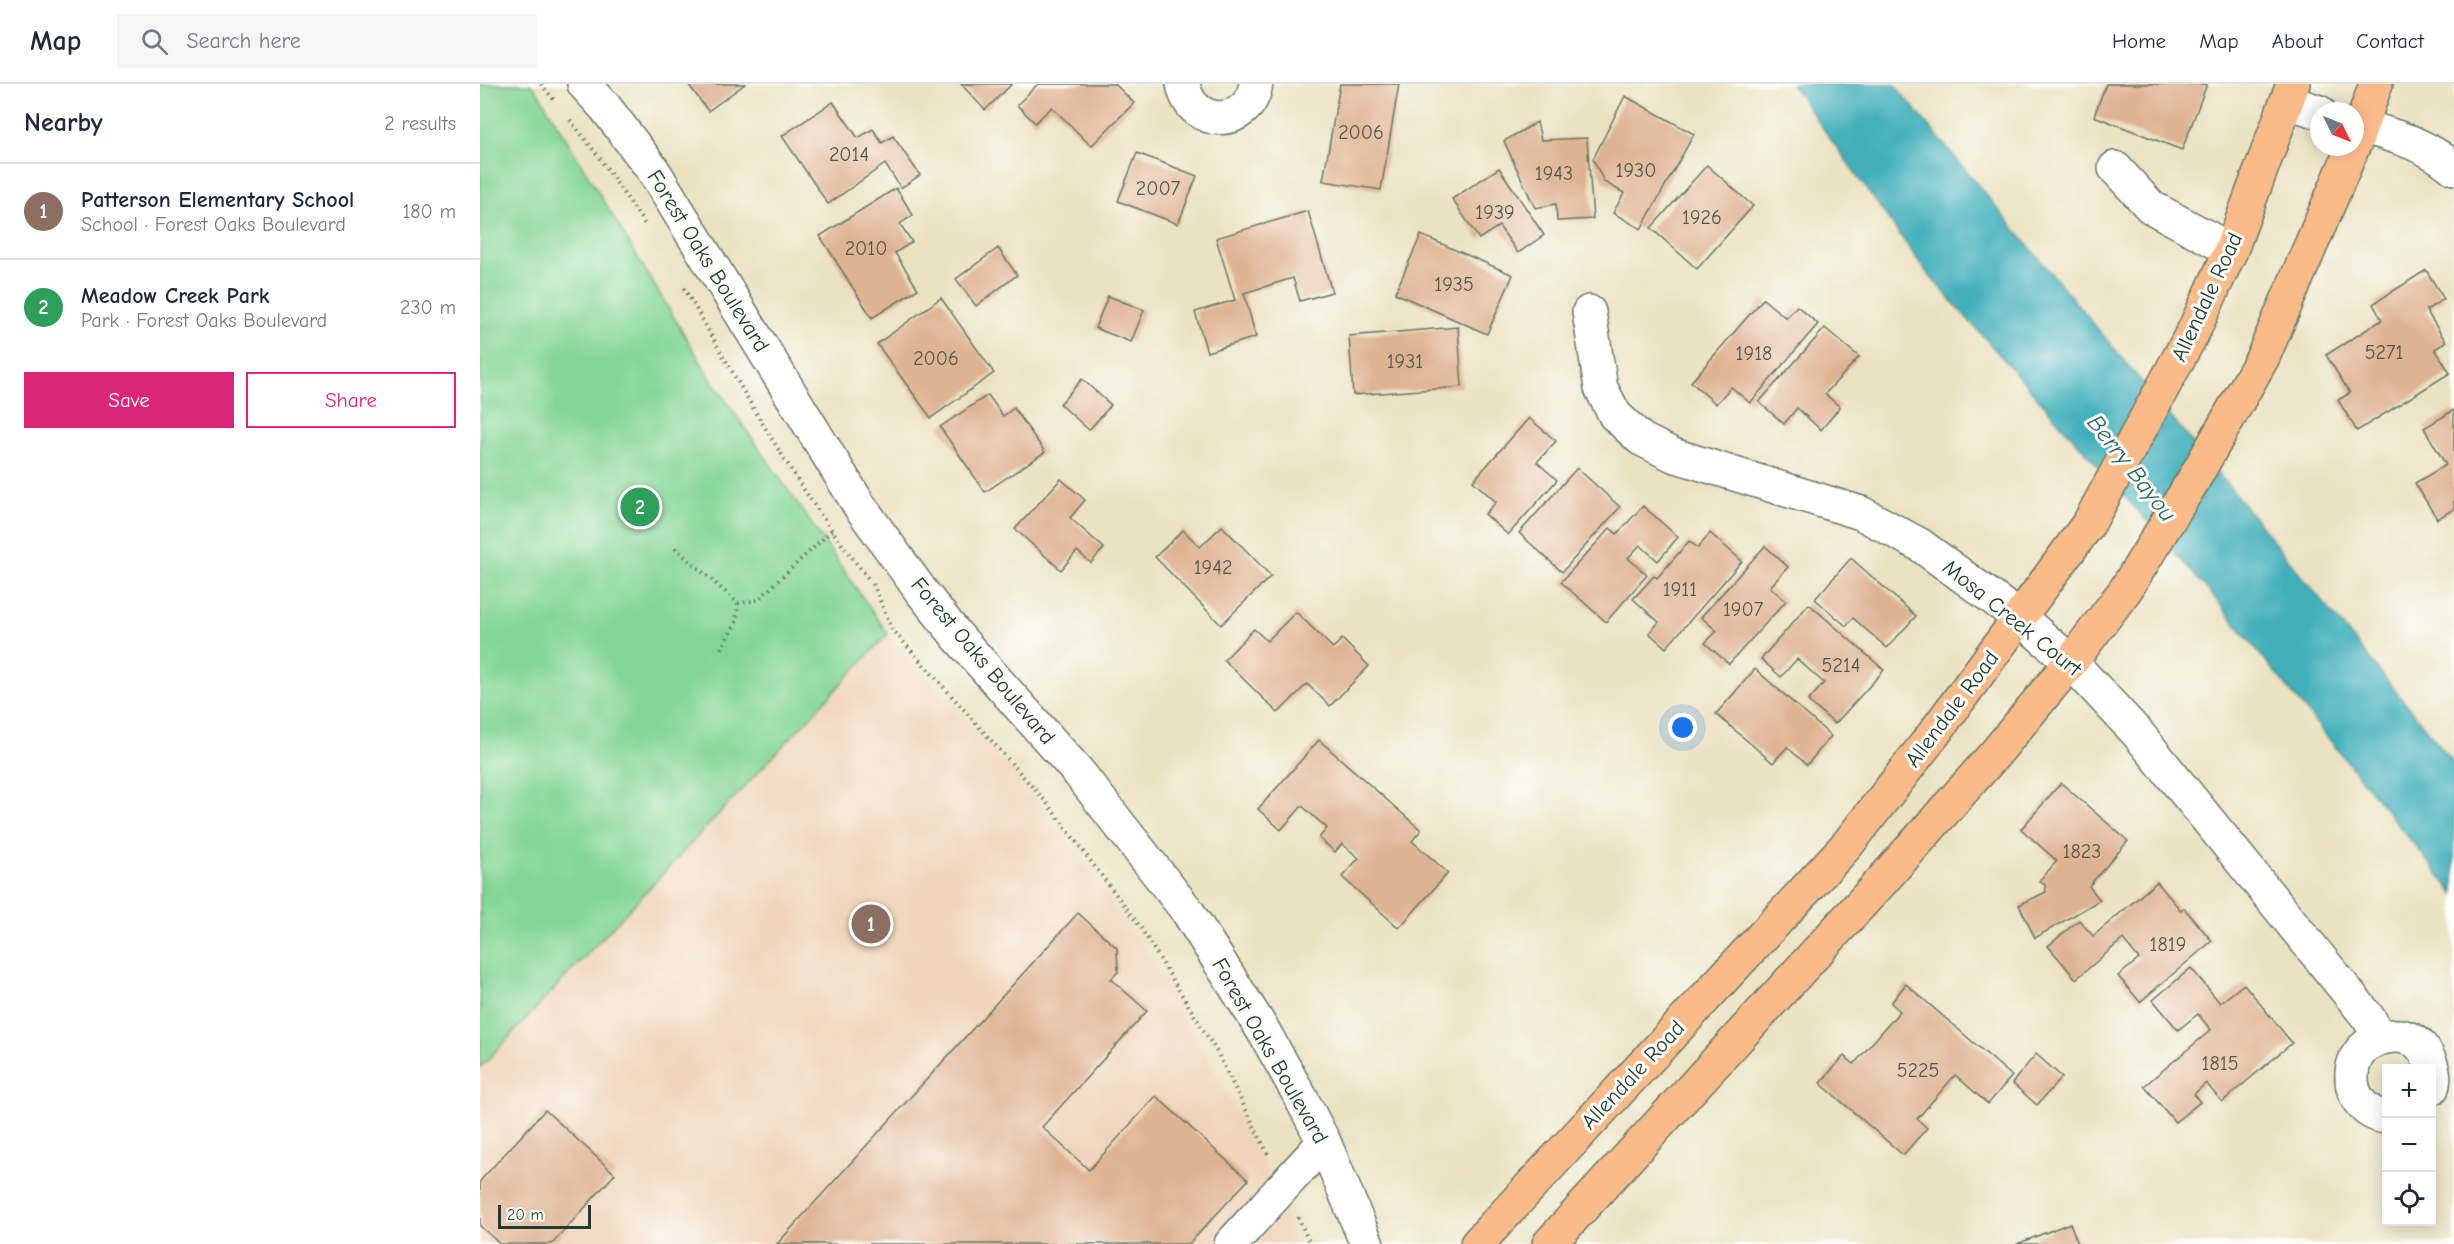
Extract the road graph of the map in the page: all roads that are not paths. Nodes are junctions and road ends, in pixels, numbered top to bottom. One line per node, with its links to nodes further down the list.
1 (584, 84): 21 (street, Forest Oaks Boulevard)
2 (1183, 84): 3 (street)
3 (1256, 84)
4 (2376, 84): 7 (main road)
5 (2291, 93): 6 (street); 12 (main road, Allendale Road)
6 (2310, 106)
7 (2364, 115)
8 (2364, 136): 11 (street)
9 (2347, 156): 15 (main road)
10 (2115, 168): 12 (street)
11 (2454, 168)
12 (2231, 250): 14 (main road, Allendale Road)
13 (1589, 312): 14 (street, Mosa Creek Court)
14 (2020, 618): 15 (street, Mosa Creek Court); 16 (main road, Allendale Road)
15 (2071, 662): 17 (main road); 18 (street, Mosa Creek Court)
16 (1847, 845): 17 (main road); 24 (main road, Allendale Road)
17 (1881, 882): 25 (main road)
18 (2380, 1036): 19 (street); 20 (street)
19 (2433, 1064)
20 (2382, 1115)
21 (1324, 1142): 22 (street); 23 (street, Forest Oaks Boulevard)
22 (1231, 1244)
23 (1367, 1244)
24 (1477, 1244)
25 (1549, 1244)

